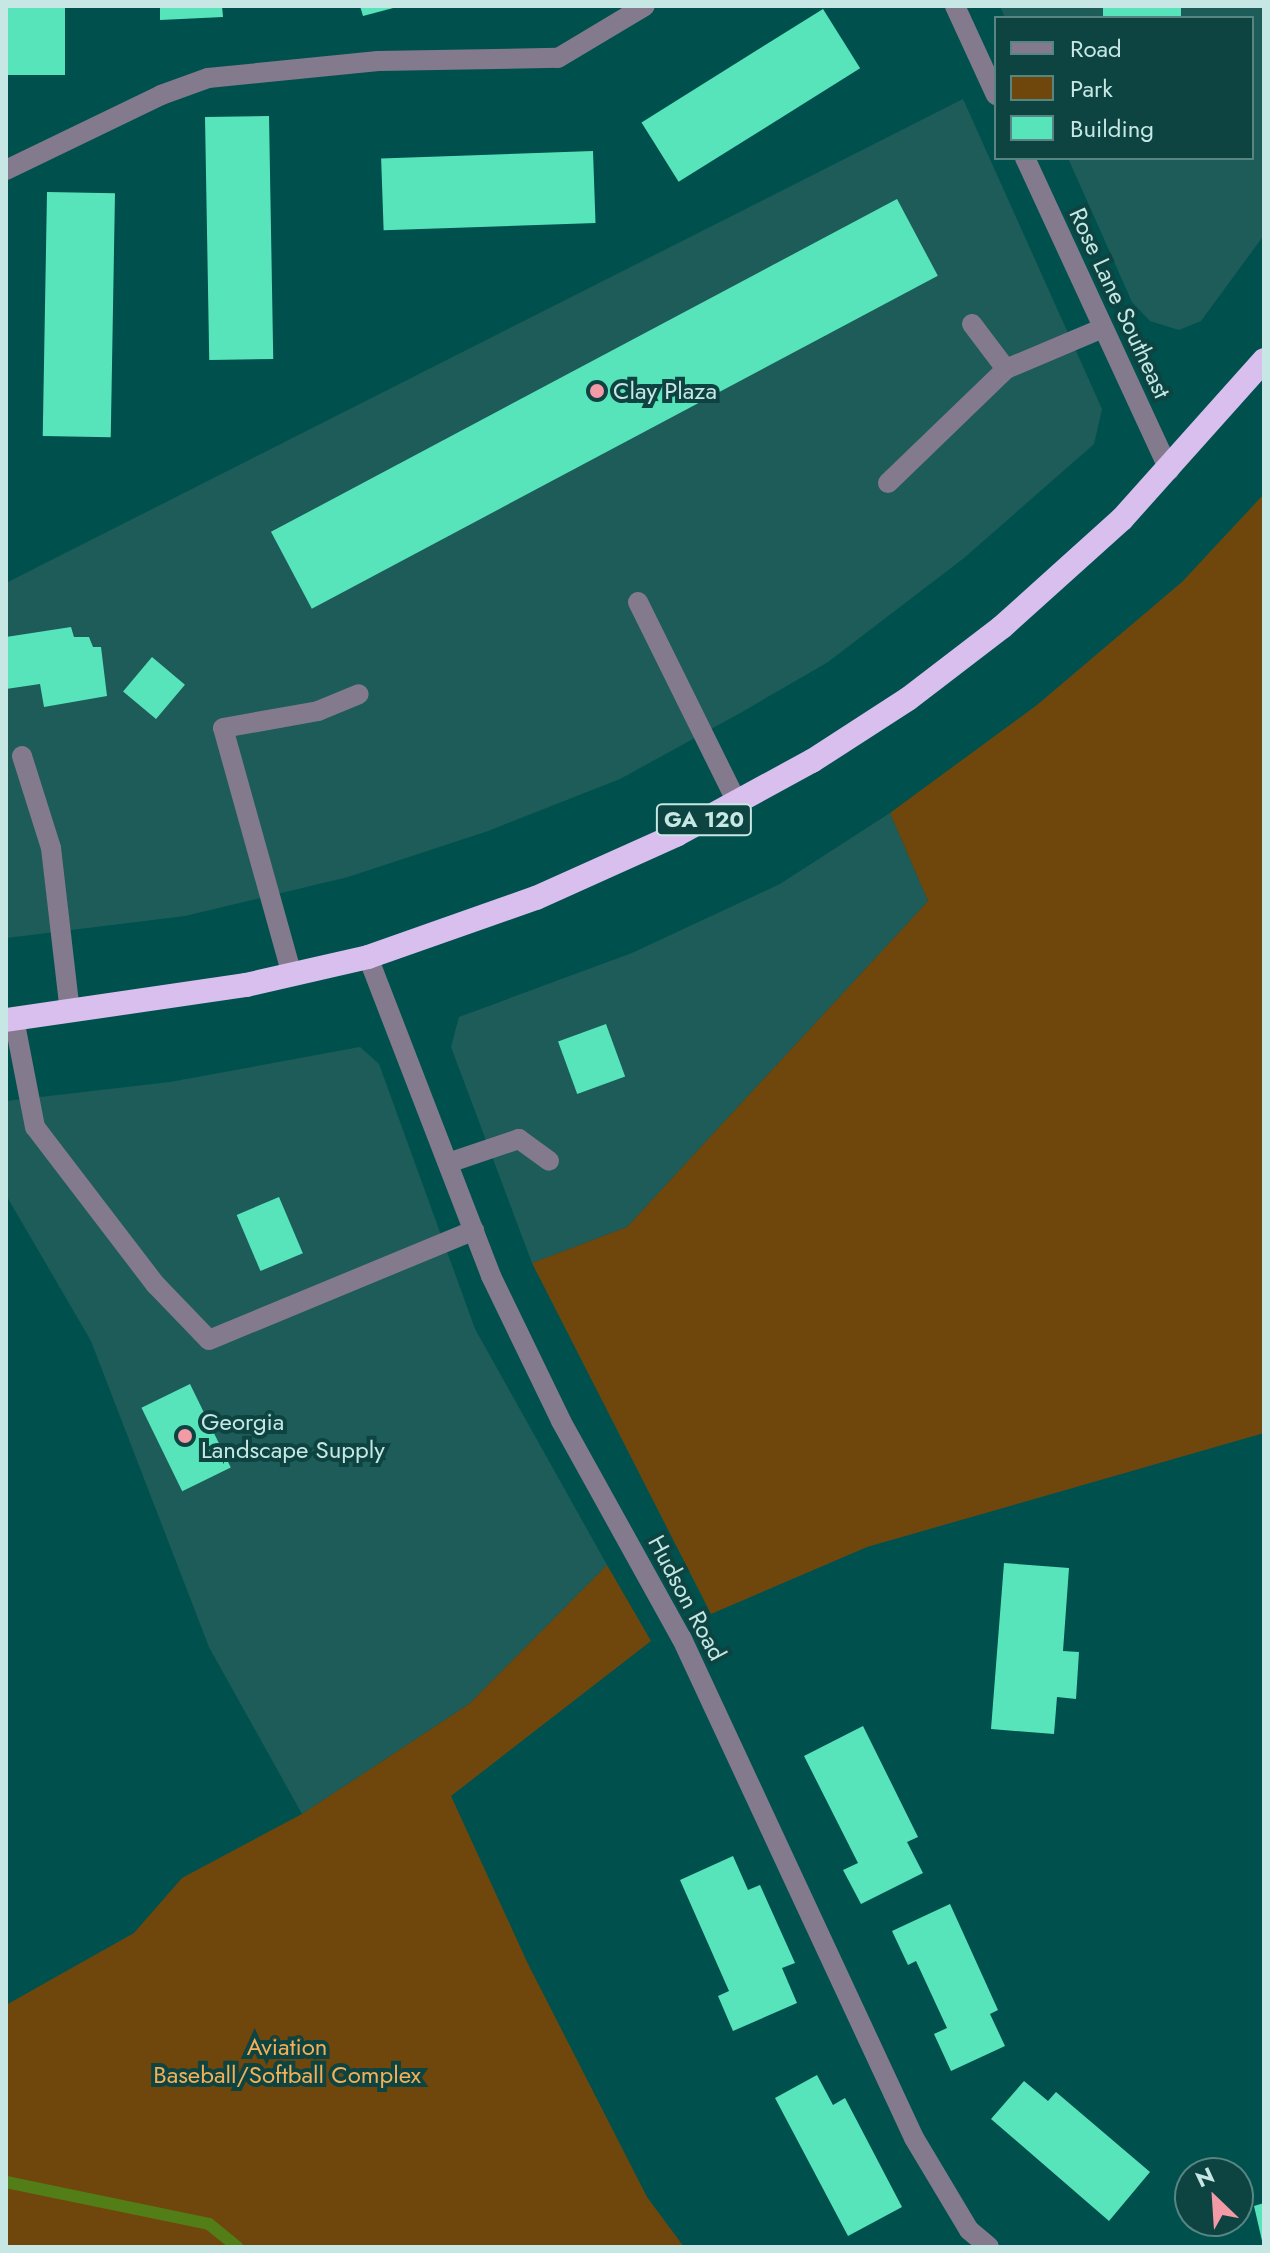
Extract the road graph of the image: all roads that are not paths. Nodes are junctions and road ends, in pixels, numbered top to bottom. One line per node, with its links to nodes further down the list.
1 (645, 6): 5 (street)
2 (955, 6): 3 (street)
3 (994, 91)
4 (1026, 160): 7 (street, Rose Lane Southeast)
5 (6, 170)
6 (972, 324): 9 (street)
7 (1103, 328): 9 (street); 10 (street, Rose Lane Southeast)
8 (1264, 360): 10 (highway, GA 120)
9 (1006, 369): 11 (street)
10 (1169, 470): 15 (highway, GA 120)
11 (888, 483)
12 (638, 602): 15 (street)
13 (359, 694): 17 (street)
14 (22, 756): 18 (street)
15 (737, 802): 16 (highway, GA 120)
16 (368, 957): 17 (highway, GA 120); 21 (street, Hudson Road)
17 (292, 975): 18 (highway, GA 120)
18 (70, 1012): 19 (highway, GA 120)
19 (10, 1020): 22 (street)
20 (549, 1161): 21 (street)
21 (448, 1163): 22 (street, Hudson Road)
22 (474, 1230): 23 (street, Hudson Road)
23 (989, 2247)

